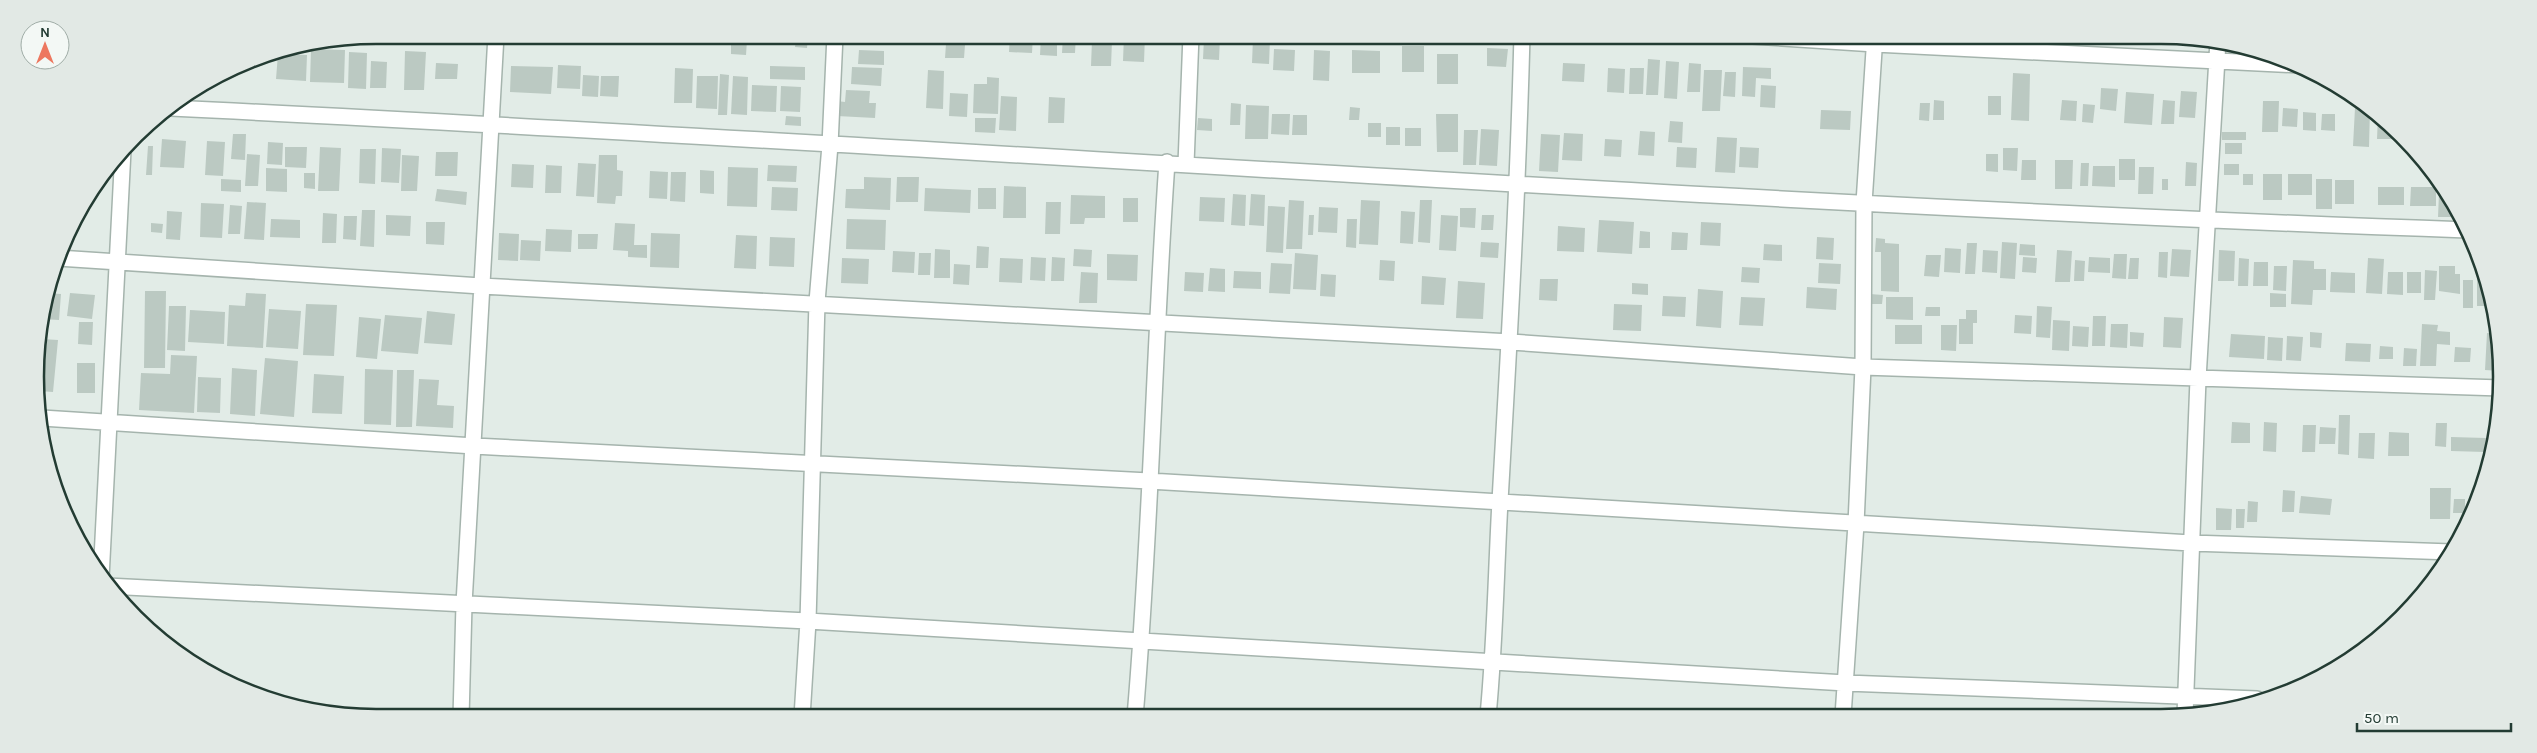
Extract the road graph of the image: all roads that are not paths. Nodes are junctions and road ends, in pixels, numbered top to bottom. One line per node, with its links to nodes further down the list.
1 (495, 44): 11 (street)
2 (835, 44): 12 (street)
3 (1190, 44): 15 (street)
4 (1522, 44): 16 (street)
5 (1875, 44): 17 (street)
6 (1937, 44): 8 (street)
7 (2217, 49): 8 (street)
8 (2216, 62): 9 (street); 18 (street)
9 (2275, 64)
10 (180, 108): 11 (street)
11 (490, 123): 12 (street); 22 (street)
12 (830, 145): 14 (street); 23 (street)
13 (122, 162): 21 (street)
14 (1167, 162): 15 (street); 24 (street)
15 (1186, 164): 16 (street)
16 (1518, 186): 17 (street); 25 (street)
17 (1864, 203): 18 (street); 26 (street)
18 (2208, 221): 19 (street); 27 (street)
19 (2459, 230)
20 (65, 258): 21 (street)
21 (118, 262): 22 (street); 30 (street)
22 (481, 286): 23 (street); 31 (street)
23 (817, 302): 24 (street); 32 (street)
24 (1156, 322): 25 (street); 33 (street)
25 (1511, 342): 26 (street); 34 (street)
26 (1863, 368): 27 (street); 35 (street)
27 (2198, 379): 28 (street); 36 (street)
28 (2493, 388)
29 (47, 418): 30 (street)
30 (108, 422): 31 (street); 38 (street)
31 (474, 446): 32 (street); 40 (street)
32 (812, 464): 33 (street); 41 (street)
33 (1149, 481): 34 (street); 42 (street)
34 (1500, 502): 35 (street); 43 (street)
35 (1856, 524): 36 (street); 44 (street)
36 (2191, 543): 37 (street); 45 (street)
37 (2443, 552)
38 (103, 564)
39 (119, 587): 40 (street)
40 (464, 604): 41 (street); 47 (street)
41 (808, 621): 42 (street); 48 (street)
42 (1141, 642): 43 (street); 49 (street)
43 (1493, 662): 44 (street); 50 (street)
44 (1846, 683): 45 (street); 51 (street)
45 (2186, 696): 46 (street); 52 (street)
46 (2245, 698)
47 (461, 709)
48 (802, 709)
49 (1136, 709)
50 (1489, 709)
51 (1844, 709)
52 (2185, 709)

